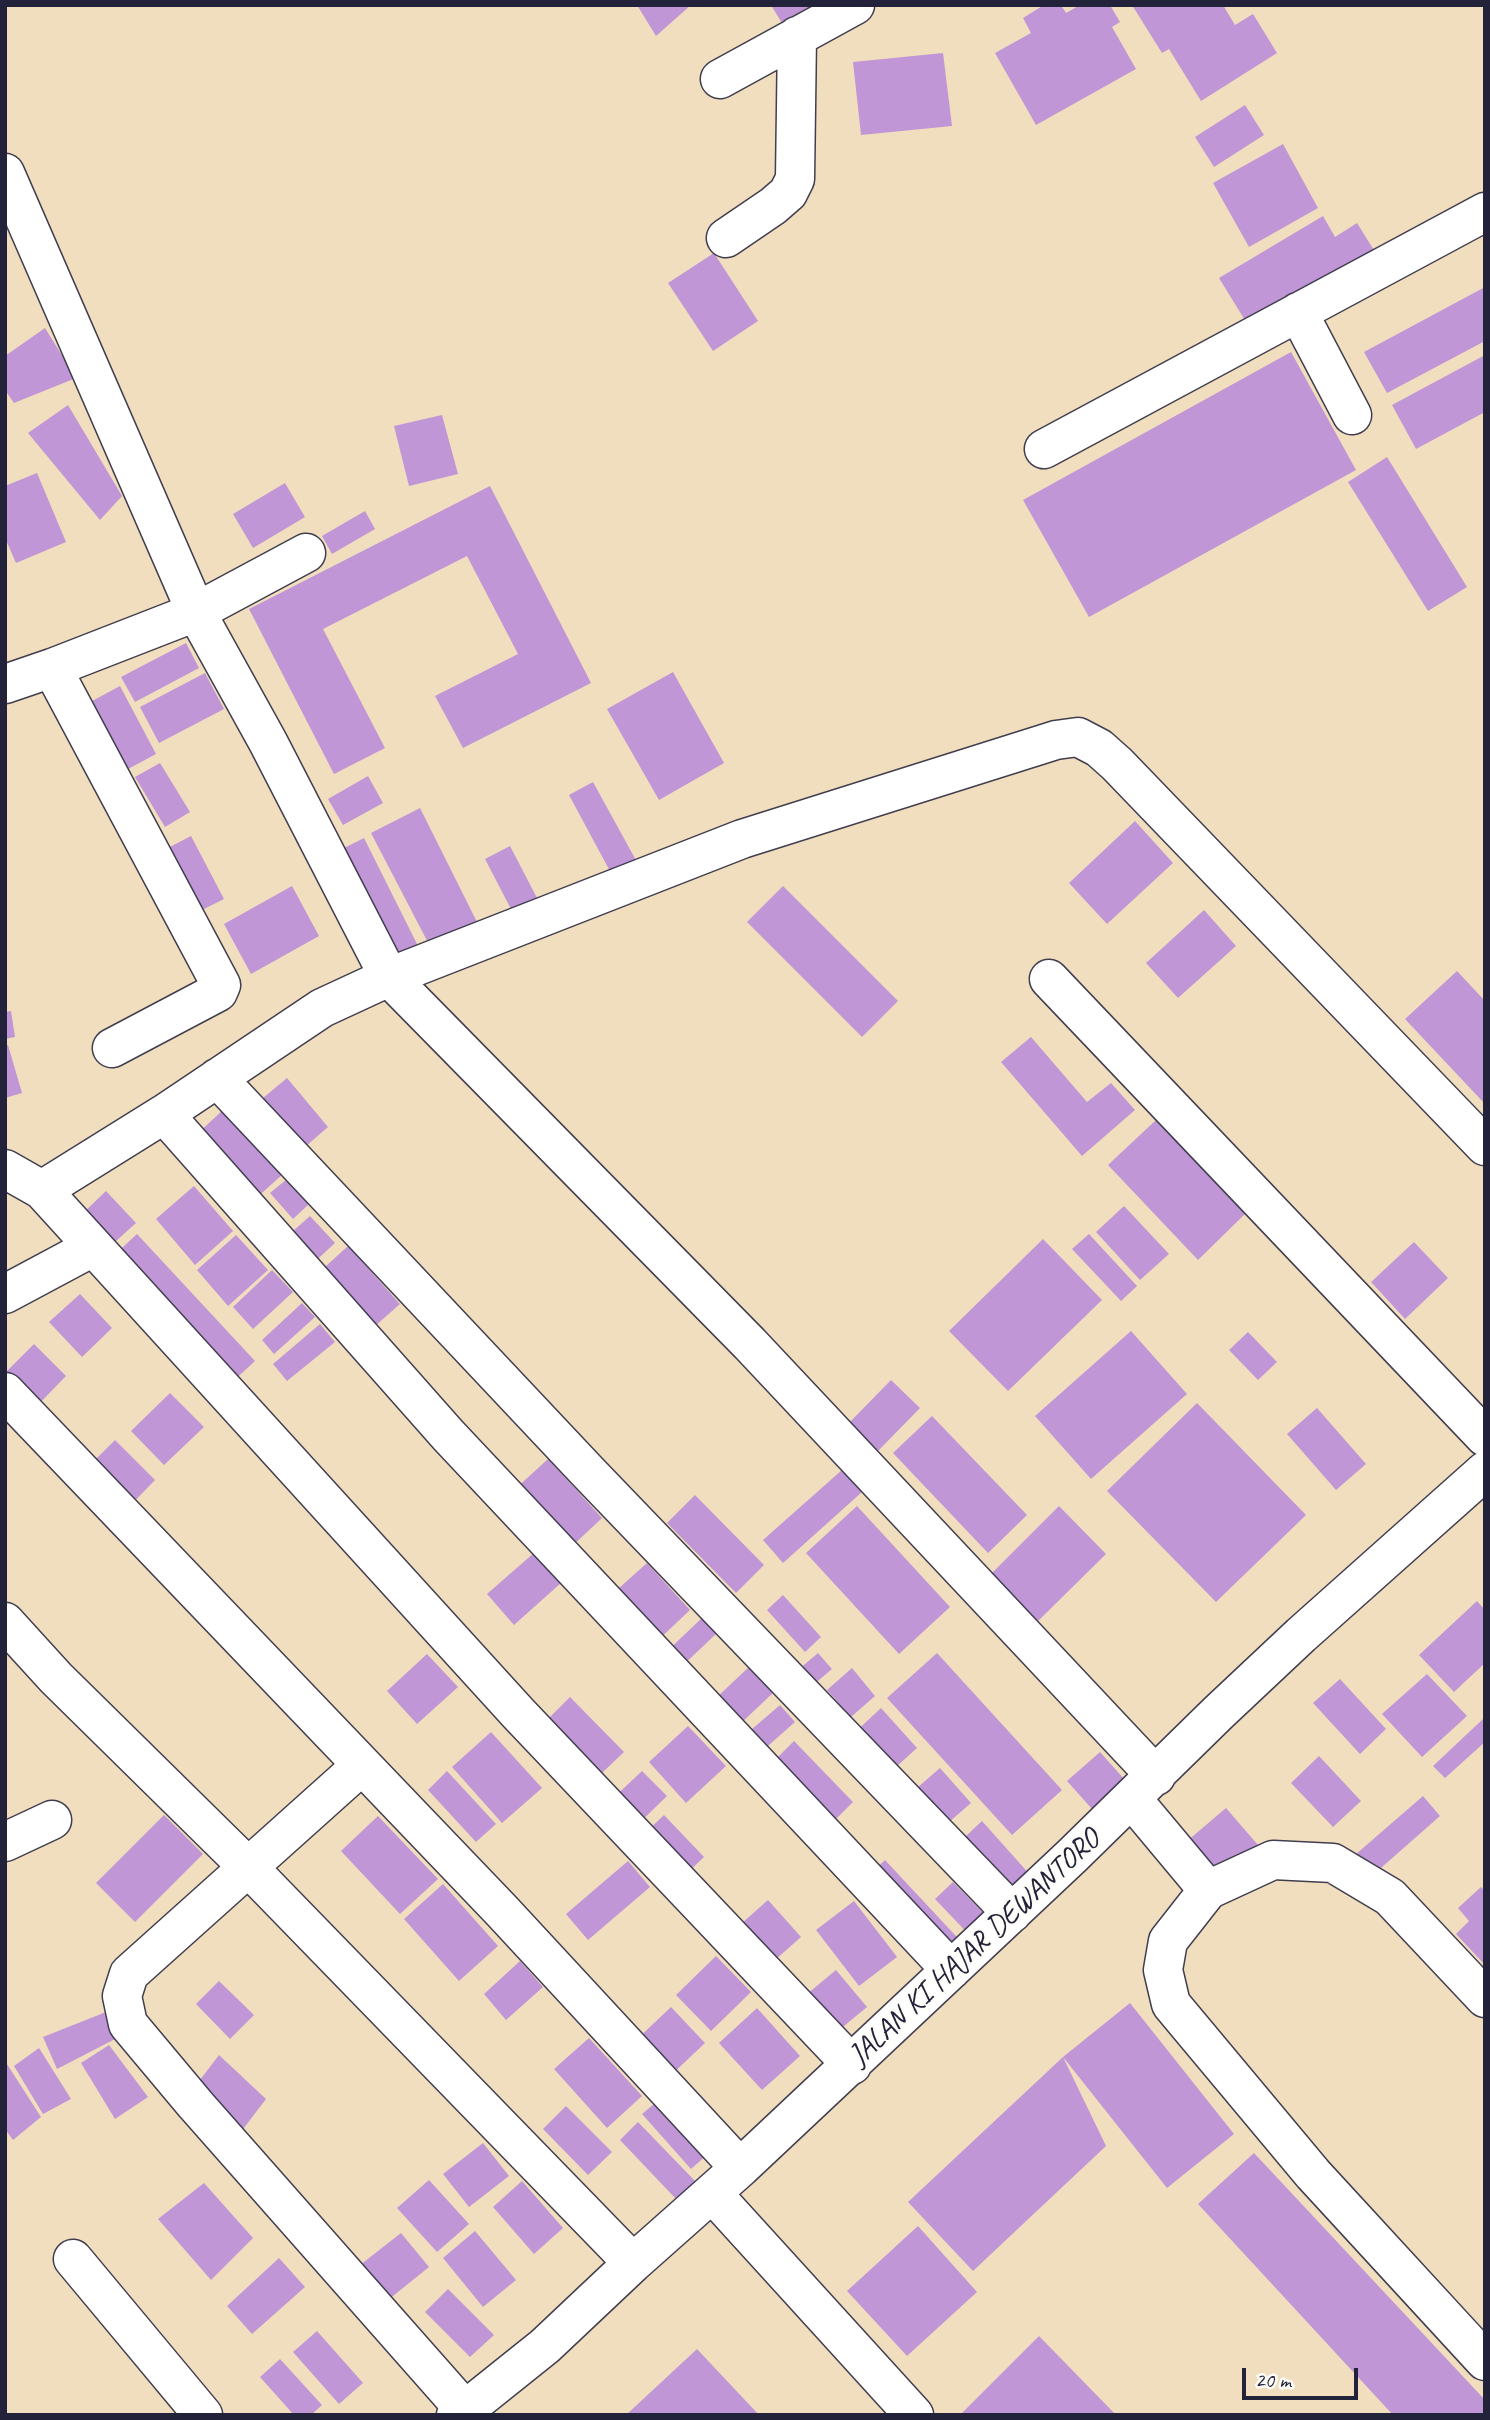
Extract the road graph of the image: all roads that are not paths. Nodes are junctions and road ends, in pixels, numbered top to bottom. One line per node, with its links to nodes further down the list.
1 (855, 5): 2 (street)
2 (797, 36): 3 (street); 6 (street)
3 (720, 79)
4 (5, 173): 11 (street)
5 (1485, 212): 7 (street)
6 (726, 238)
7 (1298, 312): 8 (street); 9 (street)
8 (1352, 415)
9 (1044, 449)
10 (306, 553): 11 (street)
11 (196, 612): 12 (street); 14 (street)
12 (52, 668): 13 (street); 16 (street)
13 (5, 684)
14 (389, 977): 17 (street); 19 (street); 29 (street)
15 (1048, 979): 25 (street)
16 (112, 1048)
17 (217, 1077): 18 (street); 34 (street)
18 (163, 1114): 21 (street); 35 (street)
19 (1485, 1146)
20 (5, 1169): 21 (street)
21 (42, 1190): 22 (street)
22 (93, 1247): 23 (street); 37 (street)
23 (5, 1294)
24 (5, 1392): 28 (street)
25 (1485, 1437)
26 (1485, 1471): 29 (street, JALAN KI HAJAR DEWANTORO)
27 (5, 1622): 32 (street)
28 (361, 1766): 32 (street); 38 (street)
29 (1144, 1788): 33 (street); 34 (street, JALAN KI HAJAR DEWANTORO)
30 (52, 1820): 31 (street)
31 (5, 1842)
32 (248, 1868): 41 (street); 43 (street)
33 (1208, 1890): 36 (street); 42 (street)
34 (1012, 1913): 35 (street, JALAN KI HAJAR DEWANTORO)
35 (951, 1970): 37 (street, JALAN KI HAJAR DEWANTORO)
36 (1485, 1998)
37 (852, 2065): 38 (street, JALAN KI HAJAR DEWANTORO)
38 (740, 2168): 39 (street, JALAN KI HAJAR DEWANTORO)
39 (712, 2193): 41 (street, JALAN KI HAJAR DEWANTORO); 45 (street)
40 (73, 2259): 44 (street)
41 (633, 2263): 43 (street, JALAN KI HAJAR DEWANTORO)
42 (1485, 2361)
43 (461, 2413)
44 (203, 2415)
45 (915, 2415)

